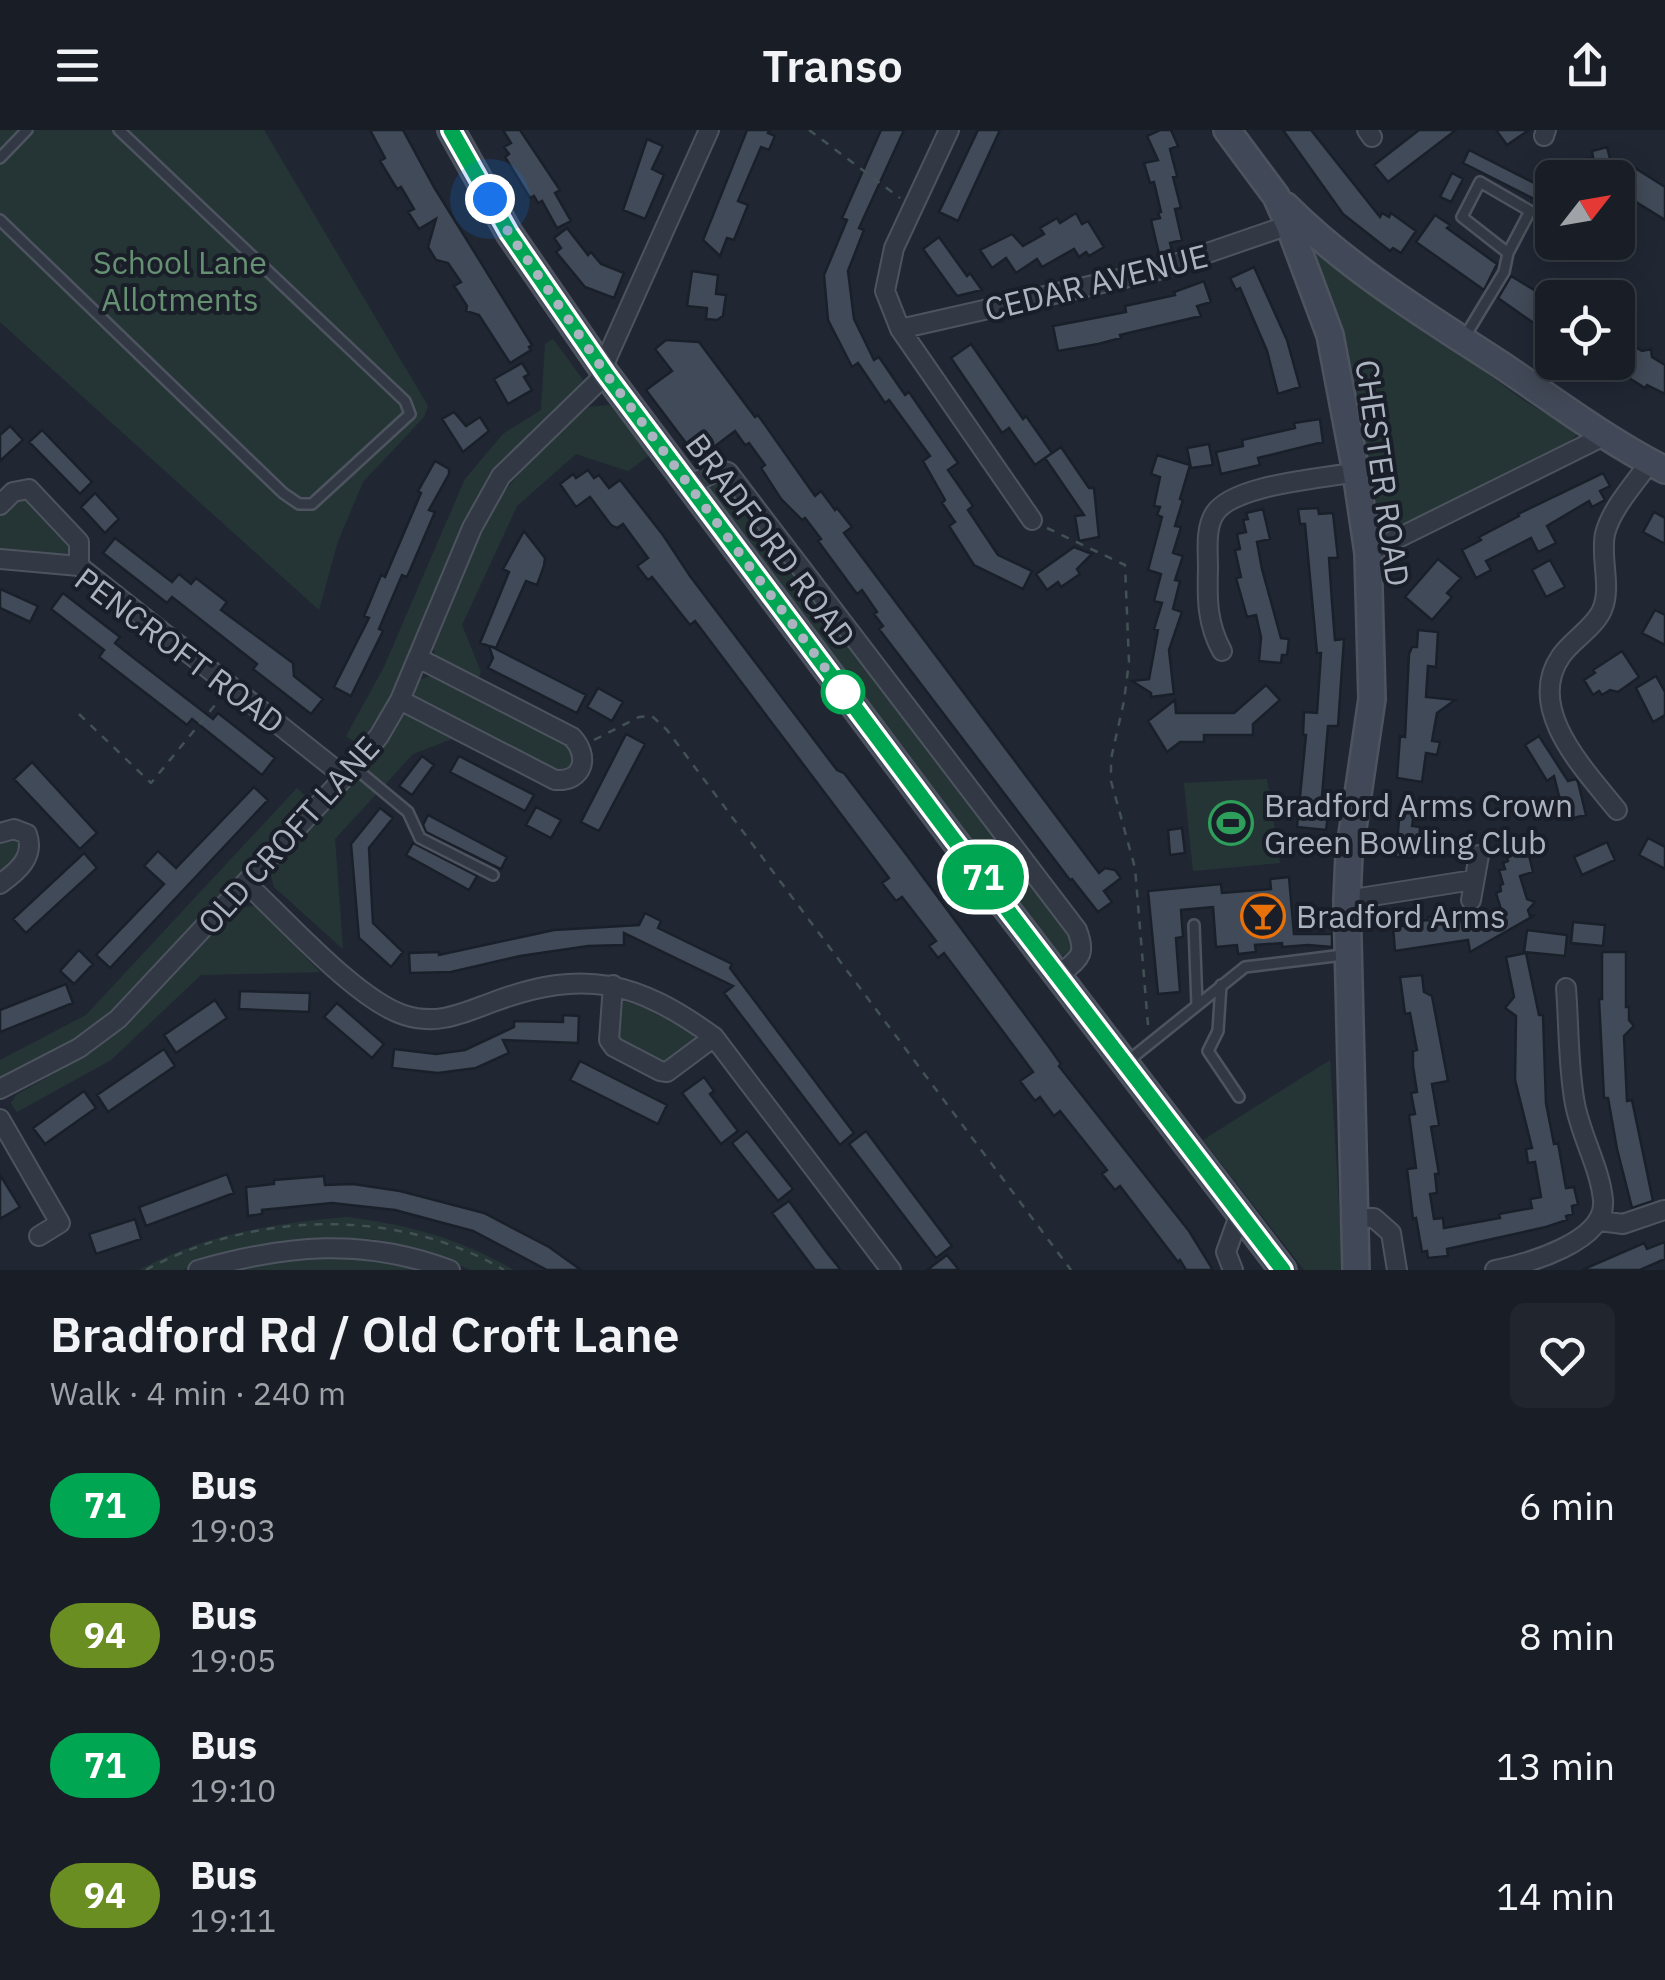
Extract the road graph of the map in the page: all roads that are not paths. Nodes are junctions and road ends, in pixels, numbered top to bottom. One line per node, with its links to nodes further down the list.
1 (27, 130): 7 (lane)
2 (119, 130): 9 (lane)
3 (451, 130): 14 (main road, BRADFORD ROAD)
4 (710, 130): 14 (street, OLD CROFT LANE)
5 (949, 130): 12 (street)
6 (1230, 131): 8 (main road, CHESTER ROAD)
7 (0, 158)
8 (1276, 196): 10 (main road, CHESTER ROAD); 13 (main road)
9 (0, 220)
10 (1289, 225): 12 (street, CEDAR AVENUE); 17 (main road, CHESTER ROAD)
11 (1508, 254): 11 (lane); 13 (lane)
12 (900, 330): 20 (street)
13 (1463, 340): 15 (main road)
14 (604, 371): 18 (main road, BRADFORD ROAD); 25 (street, OLD CROFT LANE)
15 (1606, 435): 16 (main road); 21 (street)
16 (1657, 466): 28 (street)
17 (1356, 472): 21 (main road, CHESTER ROAD); 24 (street)
18 (690, 484): 39 (main road, BRADFORD ROAD); 39 (street)
19 (0, 504): 23 (street)
20 (1032, 520)
21 (1368, 552): 35 (main road, CHESTER ROAD)
22 (0, 558): 23 (street, PENCROFT ROAD)
23 (80, 566): 27 (street, PENCROFT ROAD)
24 (1222, 651)
25 (420, 659): 26 (street, OLD CROFT LANE); 26 (street)
26 (400, 700): 27 (street, OLD CROFT LANE)
27 (350, 772): 31 (lane); 34 (street, OLD CROFT LANE)
28 (1617, 810)
29 (0, 833): 33 (street)
30 (1479, 855): 32 (street)
31 (493, 875)
32 (1472, 880): 35 (street); 36 (street)
33 (0, 884)
34 (246, 884): 40 (street); 46 (street, OLD CROFT LANE)
35 (1347, 900): 38 (main road, CHESTER ROAD)
36 (1471, 900)
37 (1194, 925): 43 (lane)
38 (1348, 954): 41 (lane); 51 (main road, CHESTER ROAD)
39 (1059, 975): 45 (main road, BRADFORD ROAD)
40 (613, 985): 44 (street); 44 (street)
41 (1221, 986): 43 (lane); 47 (lane)
42 (1587, 986): 52 (street)
43 (1197, 1005): 45 (lane)
44 (714, 1037): 56 (street)
45 (1126, 1063): 50 (main road, BRADFORD ROAD)
46 (0, 1089)
47 (1239, 1097)
48 (0, 1119): 53 (street)
49 (1664, 1210): 52 (street)
50 (1240, 1212): 57 (street); 58 (main road); 59 (main road)
51 (1356, 1218): 60 (main road, CHESTER ROAD); 61 (street)
52 (1600, 1221): 62 (street)
53 (39, 1236)
54 (198, 1270): 55 (street)
55 (450, 1270)
56 (892, 1270)
57 (1234, 1270)
58 (1269, 1270)
59 (1283, 1270)
60 (1356, 1270)
61 (1396, 1270)
62 (1494, 1270)

